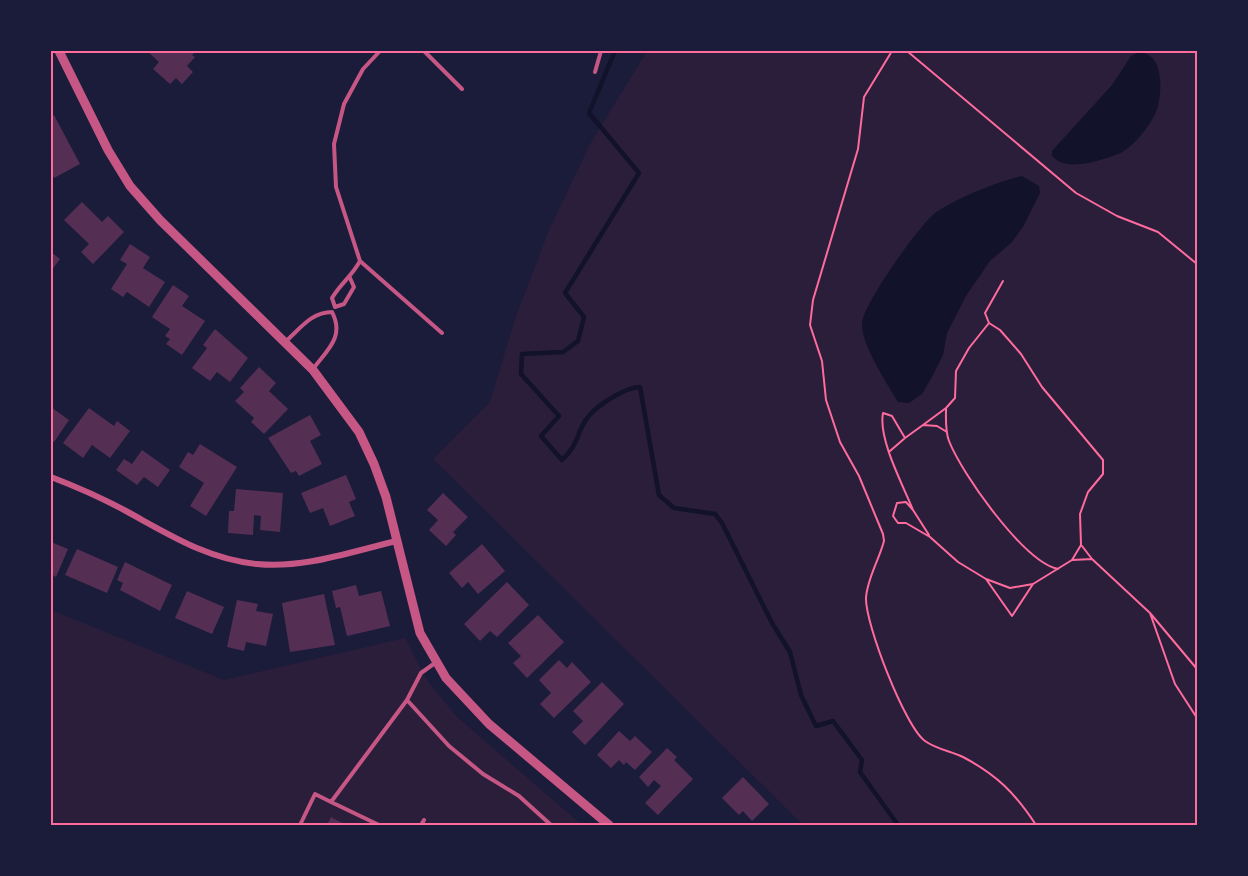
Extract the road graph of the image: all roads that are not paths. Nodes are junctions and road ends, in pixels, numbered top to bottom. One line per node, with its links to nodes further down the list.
1 (59, 51): 11 (street)
2 (380, 51): 7 (lane)
3 (424, 51): 6 (lane)
4 (601, 51): 5 (lane)
5 (595, 72)
6 (462, 89)
7 (360, 261): 8 (lane); 10 (lane)
8 (350, 278): 9 (lane); 9 (lane)
9 (334, 310): 11 (lane); 12 (lane)
10 (442, 333)
11 (285, 343): 12 (street)
12 (312, 370): 14 (street)
13 (51, 477): 14 (street)
14 (397, 541): 15 (street)
15 (436, 663): 16 (lane); 21 (street)
16 (406, 700): 17 (lane); 20 (lane)
17 (331, 802): 18 (lane); 19 (lane)
18 (300, 825)
19 (379, 825)
20 (552, 825)
21 (609, 825)

